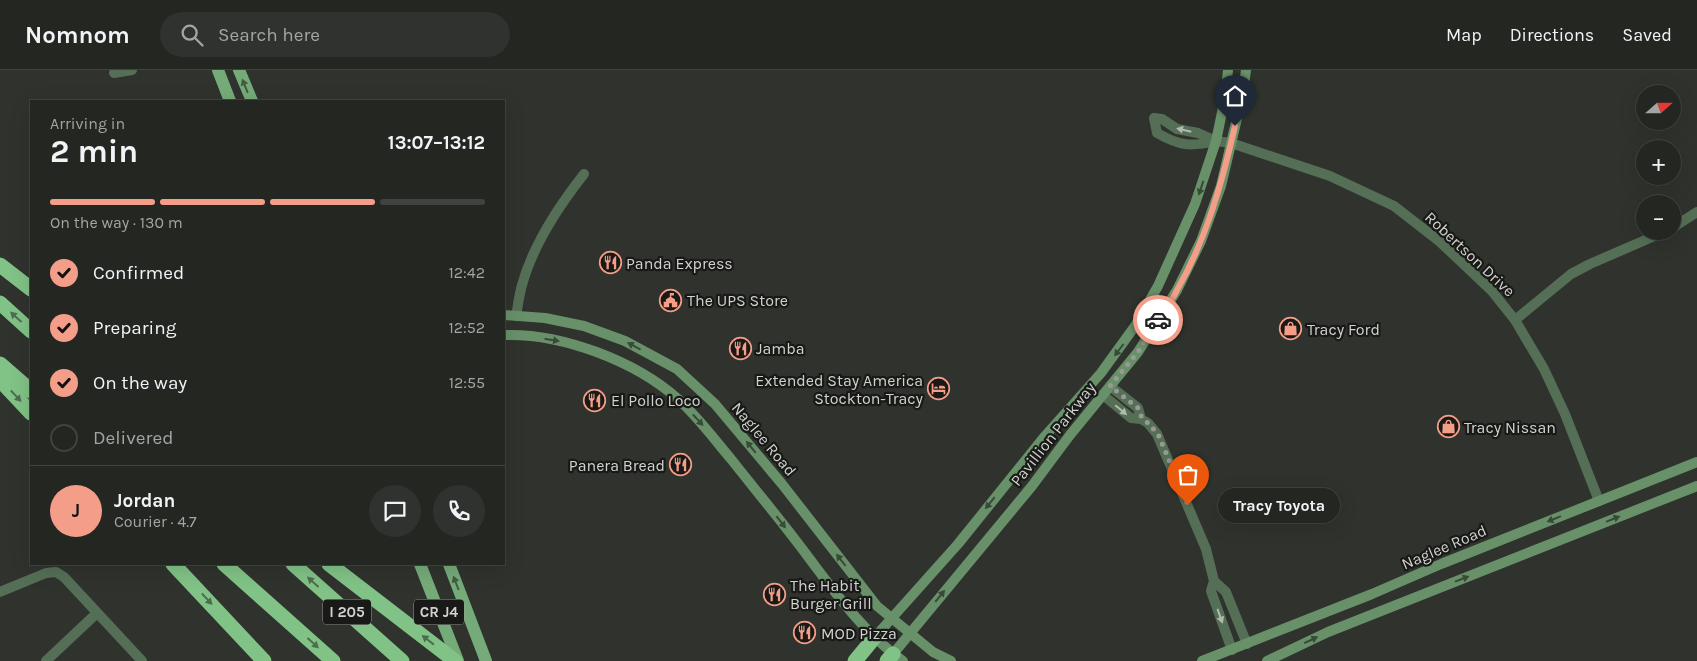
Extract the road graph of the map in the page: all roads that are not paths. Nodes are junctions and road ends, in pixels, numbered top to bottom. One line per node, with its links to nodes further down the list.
1 (117, 70): 2 (street)
2 (132, 70)
3 (218, 70): 7 (main road)
4 (239, 70): 8 (main road, one-way to 4)
5 (1228, 70): 9 (main road, Pavillion Parkway)
6 (1246, 70): 10 (main road, Pavillion Parkway)
7 (230, 100)
8 (252, 100)
9 (1216, 141): 9 (street, Robertson Drive, one-way to 9); 10 (street, Robertson Drive); 42 (main road, Pavillion Parkway, one-way to 42)
10 (1231, 143): 20 (street, Robertson Drive); 25 (main road, Pavillion Parkway)
11 (584, 174): 19 (street)
12 (1697, 212): 13 (street)
13 (1681, 222)
14 (1645, 240): 20 (street)
15 (0, 264): 16 (highway)
16 (30, 288)
17 (0, 303): 21 (highway, one-way to 17)
18 (505, 315): 19 (main road, Naglee Road)
19 (516, 316): 42 (main road, Naglee Road, one-way to 19)
20 (1515, 320): 32 (street, Robertson Drive)
21 (30, 330)
22 (505, 335): 44 (main road, one-way to 44)
23 (0, 364): 26 (highway)
24 (0, 380): 28 (highway, one-way to 28)
25 (1110, 386): 27 (main road, Pavillion Parkway); 29 (street)
26 (30, 391)
27 (1103, 395): 29 (street, one-way to 29); 43 (main road, Pavillion Parkway, one-way to 27)
28 (30, 412)
29 (1142, 418): 39 (street)
30 (1697, 462): 32 (main road, Naglee Road)
31 (1697, 486): 58 (main road, one-way to 31)
32 (1599, 501): 45 (main road, Naglee Road, one-way to 45)
33 (174, 565): 50 (highway, one-way to 50)
34 (225, 565): 51 (highway, I 205, one-way to 51)
35 (294, 565): 52 (highway, I 205, one-way to 35)
36 (330, 565): 53 (highway, one-way to 36)
37 (420, 565): 53 (main road, CR J4)
38 (449, 565): 54 (main road, CR J4, one-way to 38)
39 (1214, 581): 45 (street); 46 (street, one-way to 46)
40 (0, 592): 41 (street)
41 (97, 613): 48 (street); 49 (street)
42 (892, 620): 43 (main road, Naglee Road); 44 (main road, Pavillion Parkway)
43 (910, 634): 47 (main road, Pavillion Parkway); 56 (main road, Naglee Road)
44 (874, 638): 47 (main road); 55 (highway)
45 (1247, 644): 46 (main road, Naglee Road)
46 (1232, 650): 57 (main road, Naglee Road)
47 (894, 659)
48 (46, 661)
49 (142, 661)
50 (264, 661)
51 (334, 661)
52 (402, 661)
53 (456, 661)
54 (486, 661)
55 (855, 661)
56 (951, 661)
57 (1202, 661)
58 (1268, 661)

